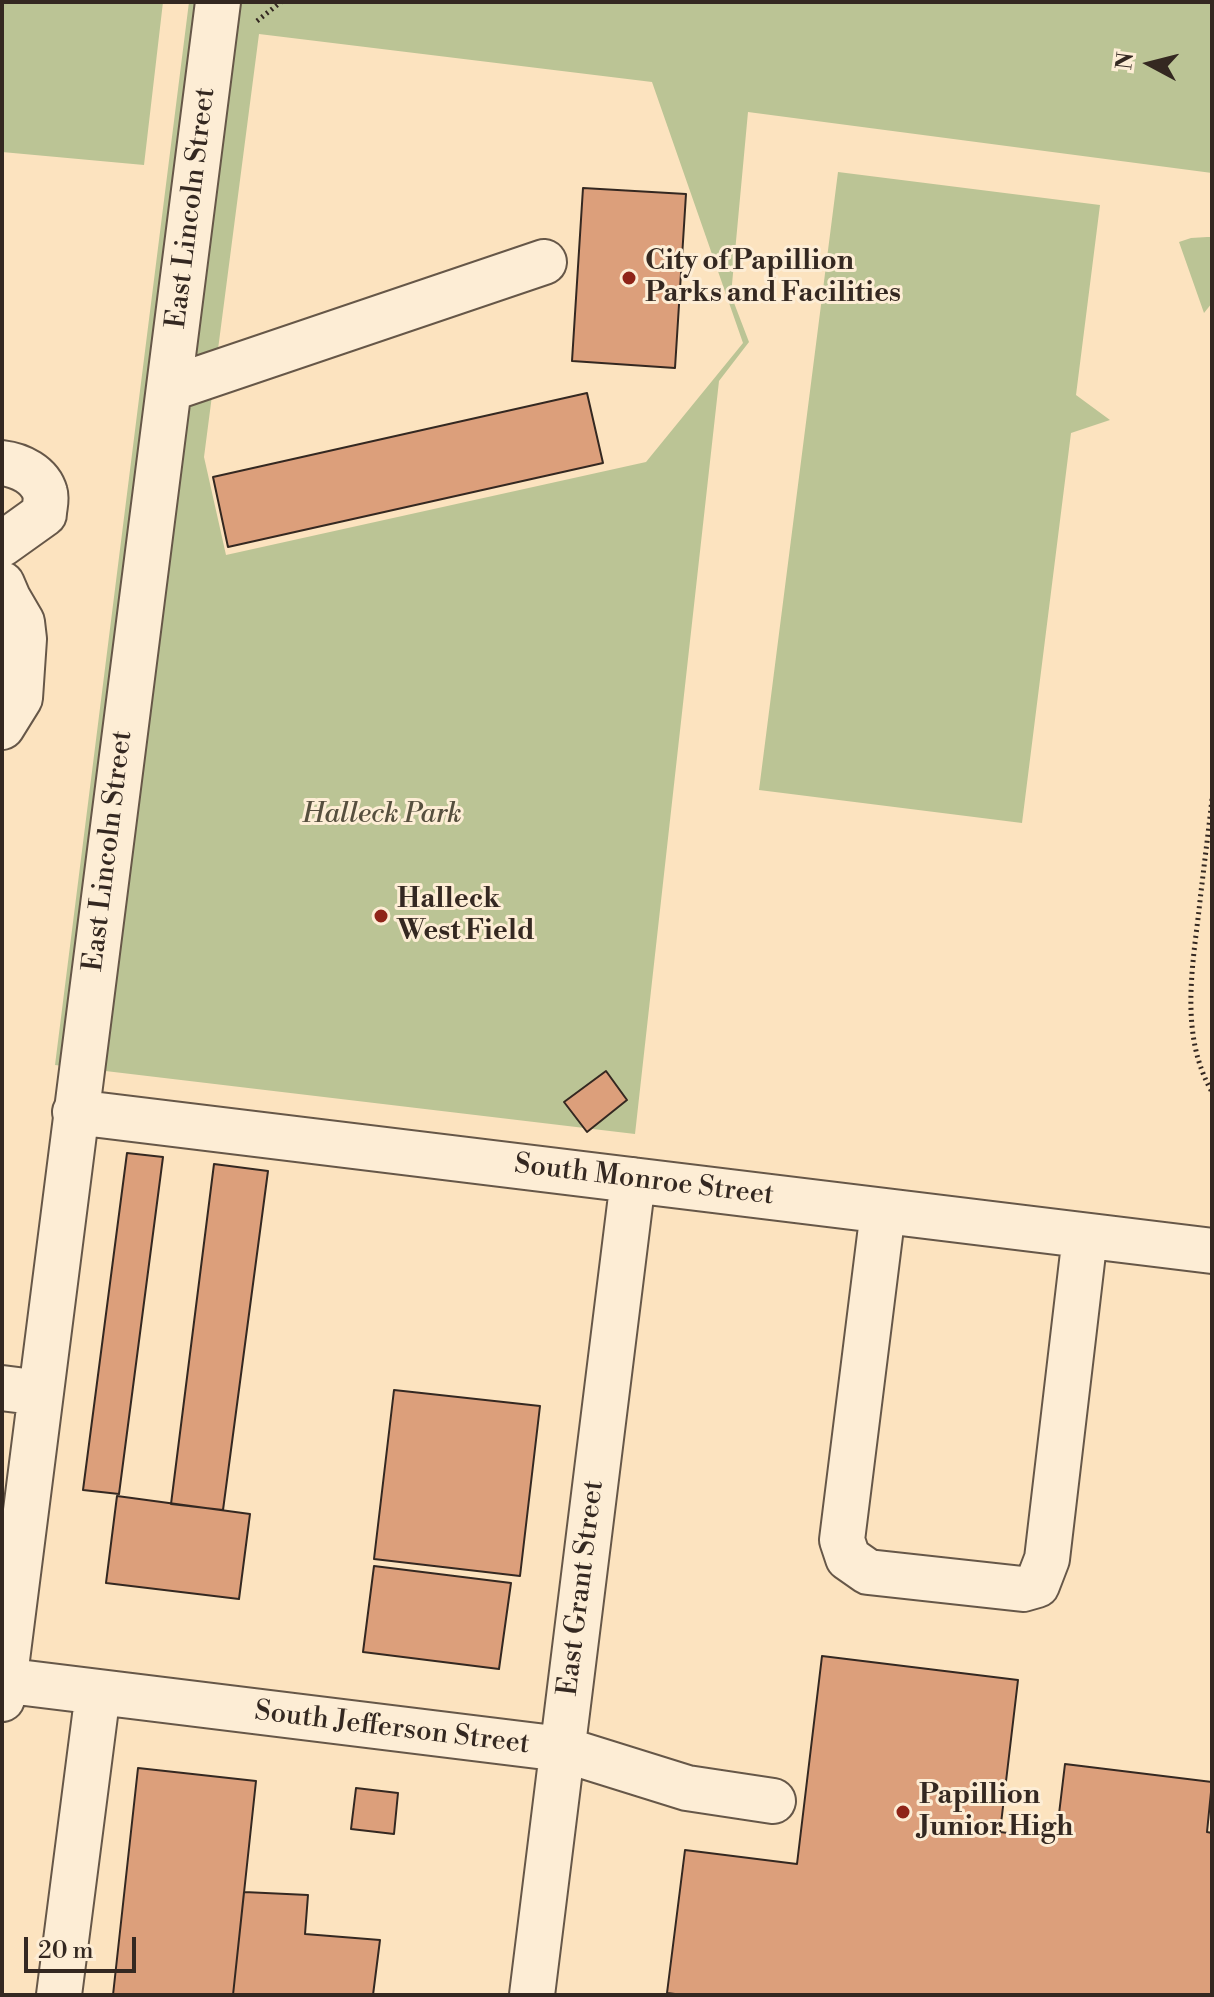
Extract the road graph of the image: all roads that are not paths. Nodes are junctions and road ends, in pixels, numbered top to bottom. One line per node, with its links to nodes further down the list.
1 (218, 2): 3 (street, East Lincoln Street)
2 (544, 262): 3 (street)
3 (169, 389): 8 (street, East Lincoln Street)
4 (2, 463): 5 (street)
5 (2, 544)
6 (2, 584): 7 (street)
7 (2, 727)
8 (75, 1112): 9 (street, South Monroe Street); 13 (street, East Lincoln Street)
9 (633, 1180): 10 (street, South Monroe Street); 16 (street, East Grant Street)
10 (883, 1211): 11 (street, South Monroe Street); 11 (street)
11 (1085, 1236): 12 (street, South Monroe Street)
12 (1212, 1251)
13 (22, 1390): 14 (street, East Lincoln Street)
14 (3, 1686): 15 (street, South Jefferson Street)
15 (98, 1692): 16 (street, South Jefferson Street); 18 (street)
16 (562, 1749): 17 (street, South Jefferson Street); 19 (street, East Grant Street)
17 (773, 1801)
18 (59, 1995)
19 (532, 1995)

